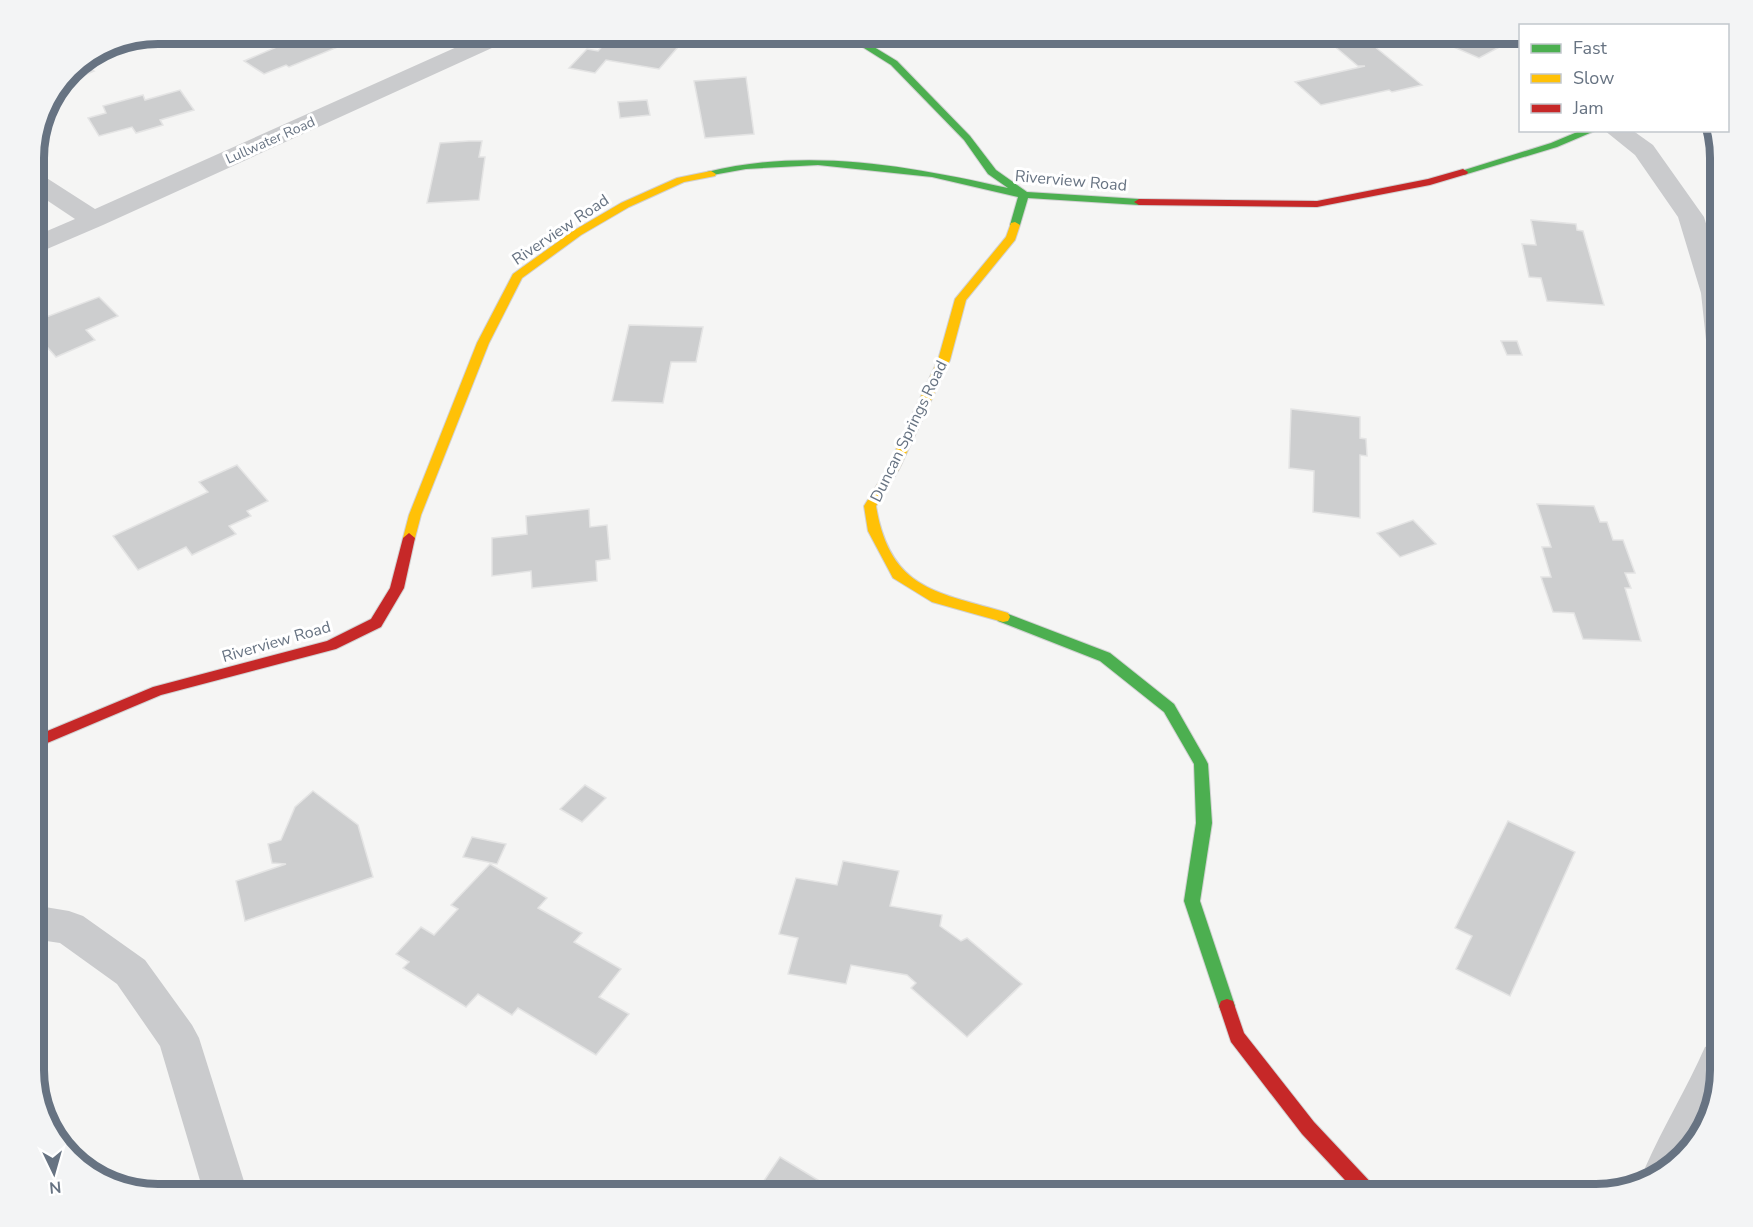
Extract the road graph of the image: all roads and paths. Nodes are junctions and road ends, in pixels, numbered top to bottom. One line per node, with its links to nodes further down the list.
1 (482, 44): 7 (street, Lullwater Road)
2 (863, 44): 6 (street)
3 (1587, 132): 6 (street, Riverview Road)
4 (1619, 132): 9 (street)
5 (44, 187): 7 (street)
6 (1024, 195): 10 (street, Riverview Road); 15 (street, Duncan Springs Road)
7 (94, 220): 8 (street, Lullwater Road)
8 (44, 242)
9 (1710, 279)
10 (44, 737)
11 (44, 924): 14 (street)
12 (1702, 1110): 13 (street)
13 (1680, 1146)
14 (223, 1184)
15 (1361, 1184)

